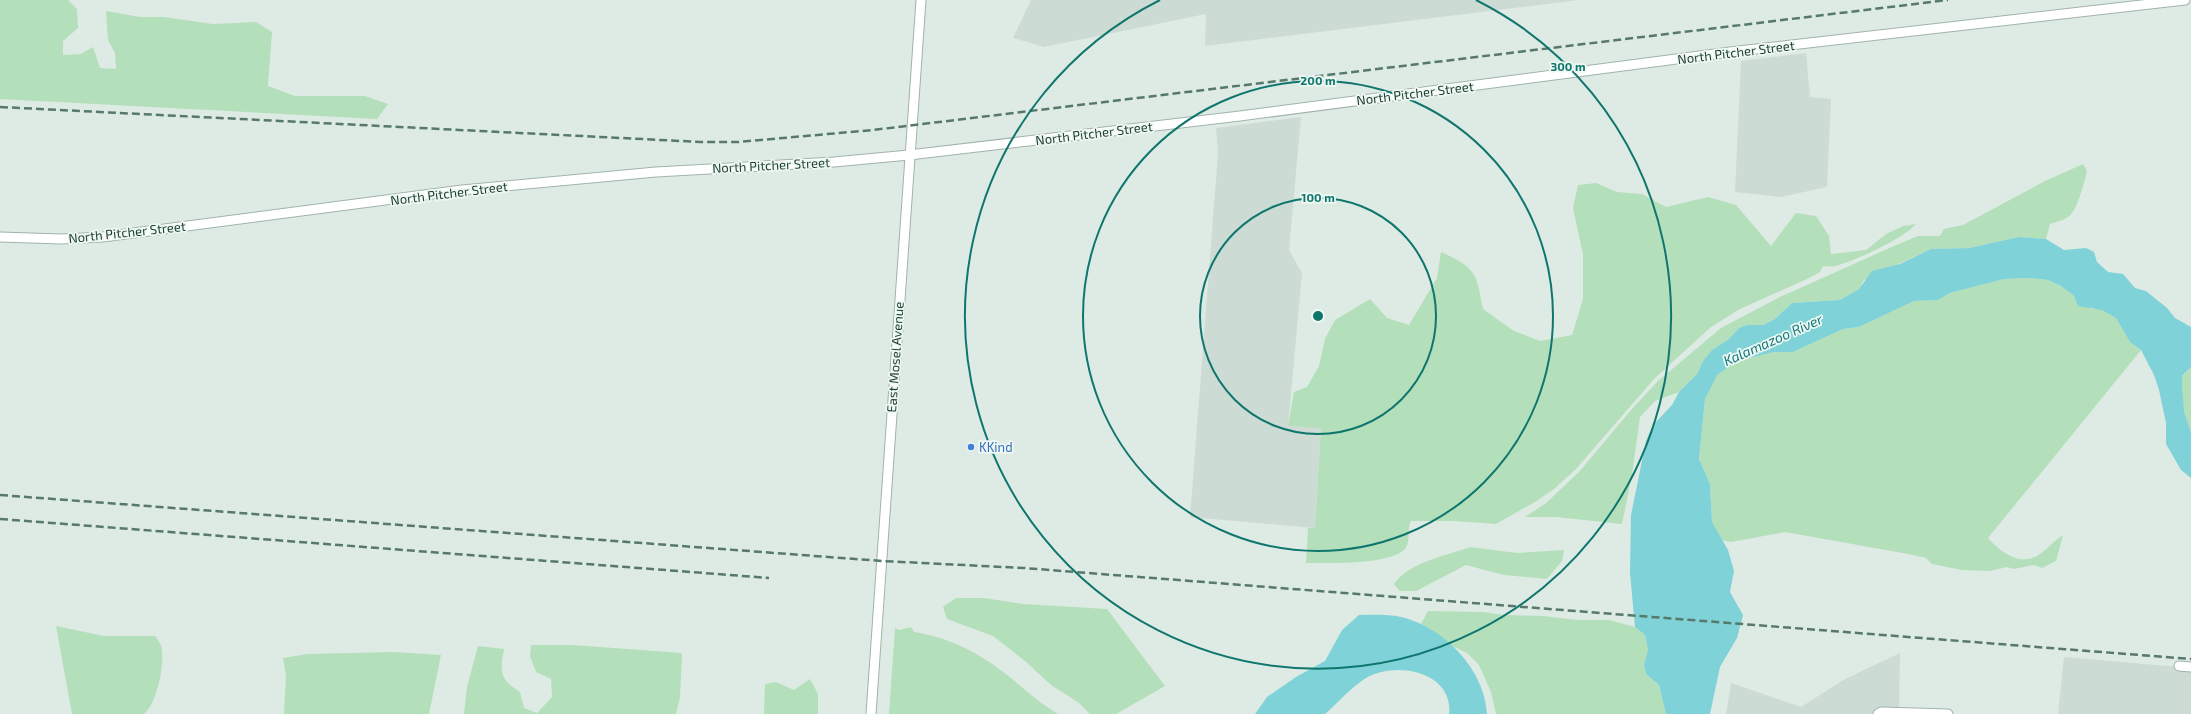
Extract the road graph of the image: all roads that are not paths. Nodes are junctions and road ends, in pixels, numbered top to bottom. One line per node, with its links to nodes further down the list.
1 (921, 0): 4 (street, East Mosel Avenue)
2 (2185, 0): 3 (street, North Pitcher Street)
3 (2117, 4): 4 (street, North Pitcher Street)
4 (909, 155): 5 (street, North Pitcher Street); 8 (street, East Mosel Avenue)
5 (0, 237)
6 (2179, 666): 7 (street)
7 (2191, 667)
8 (871, 714)
9 (1878, 714): 10 (street)
10 (1948, 714)

